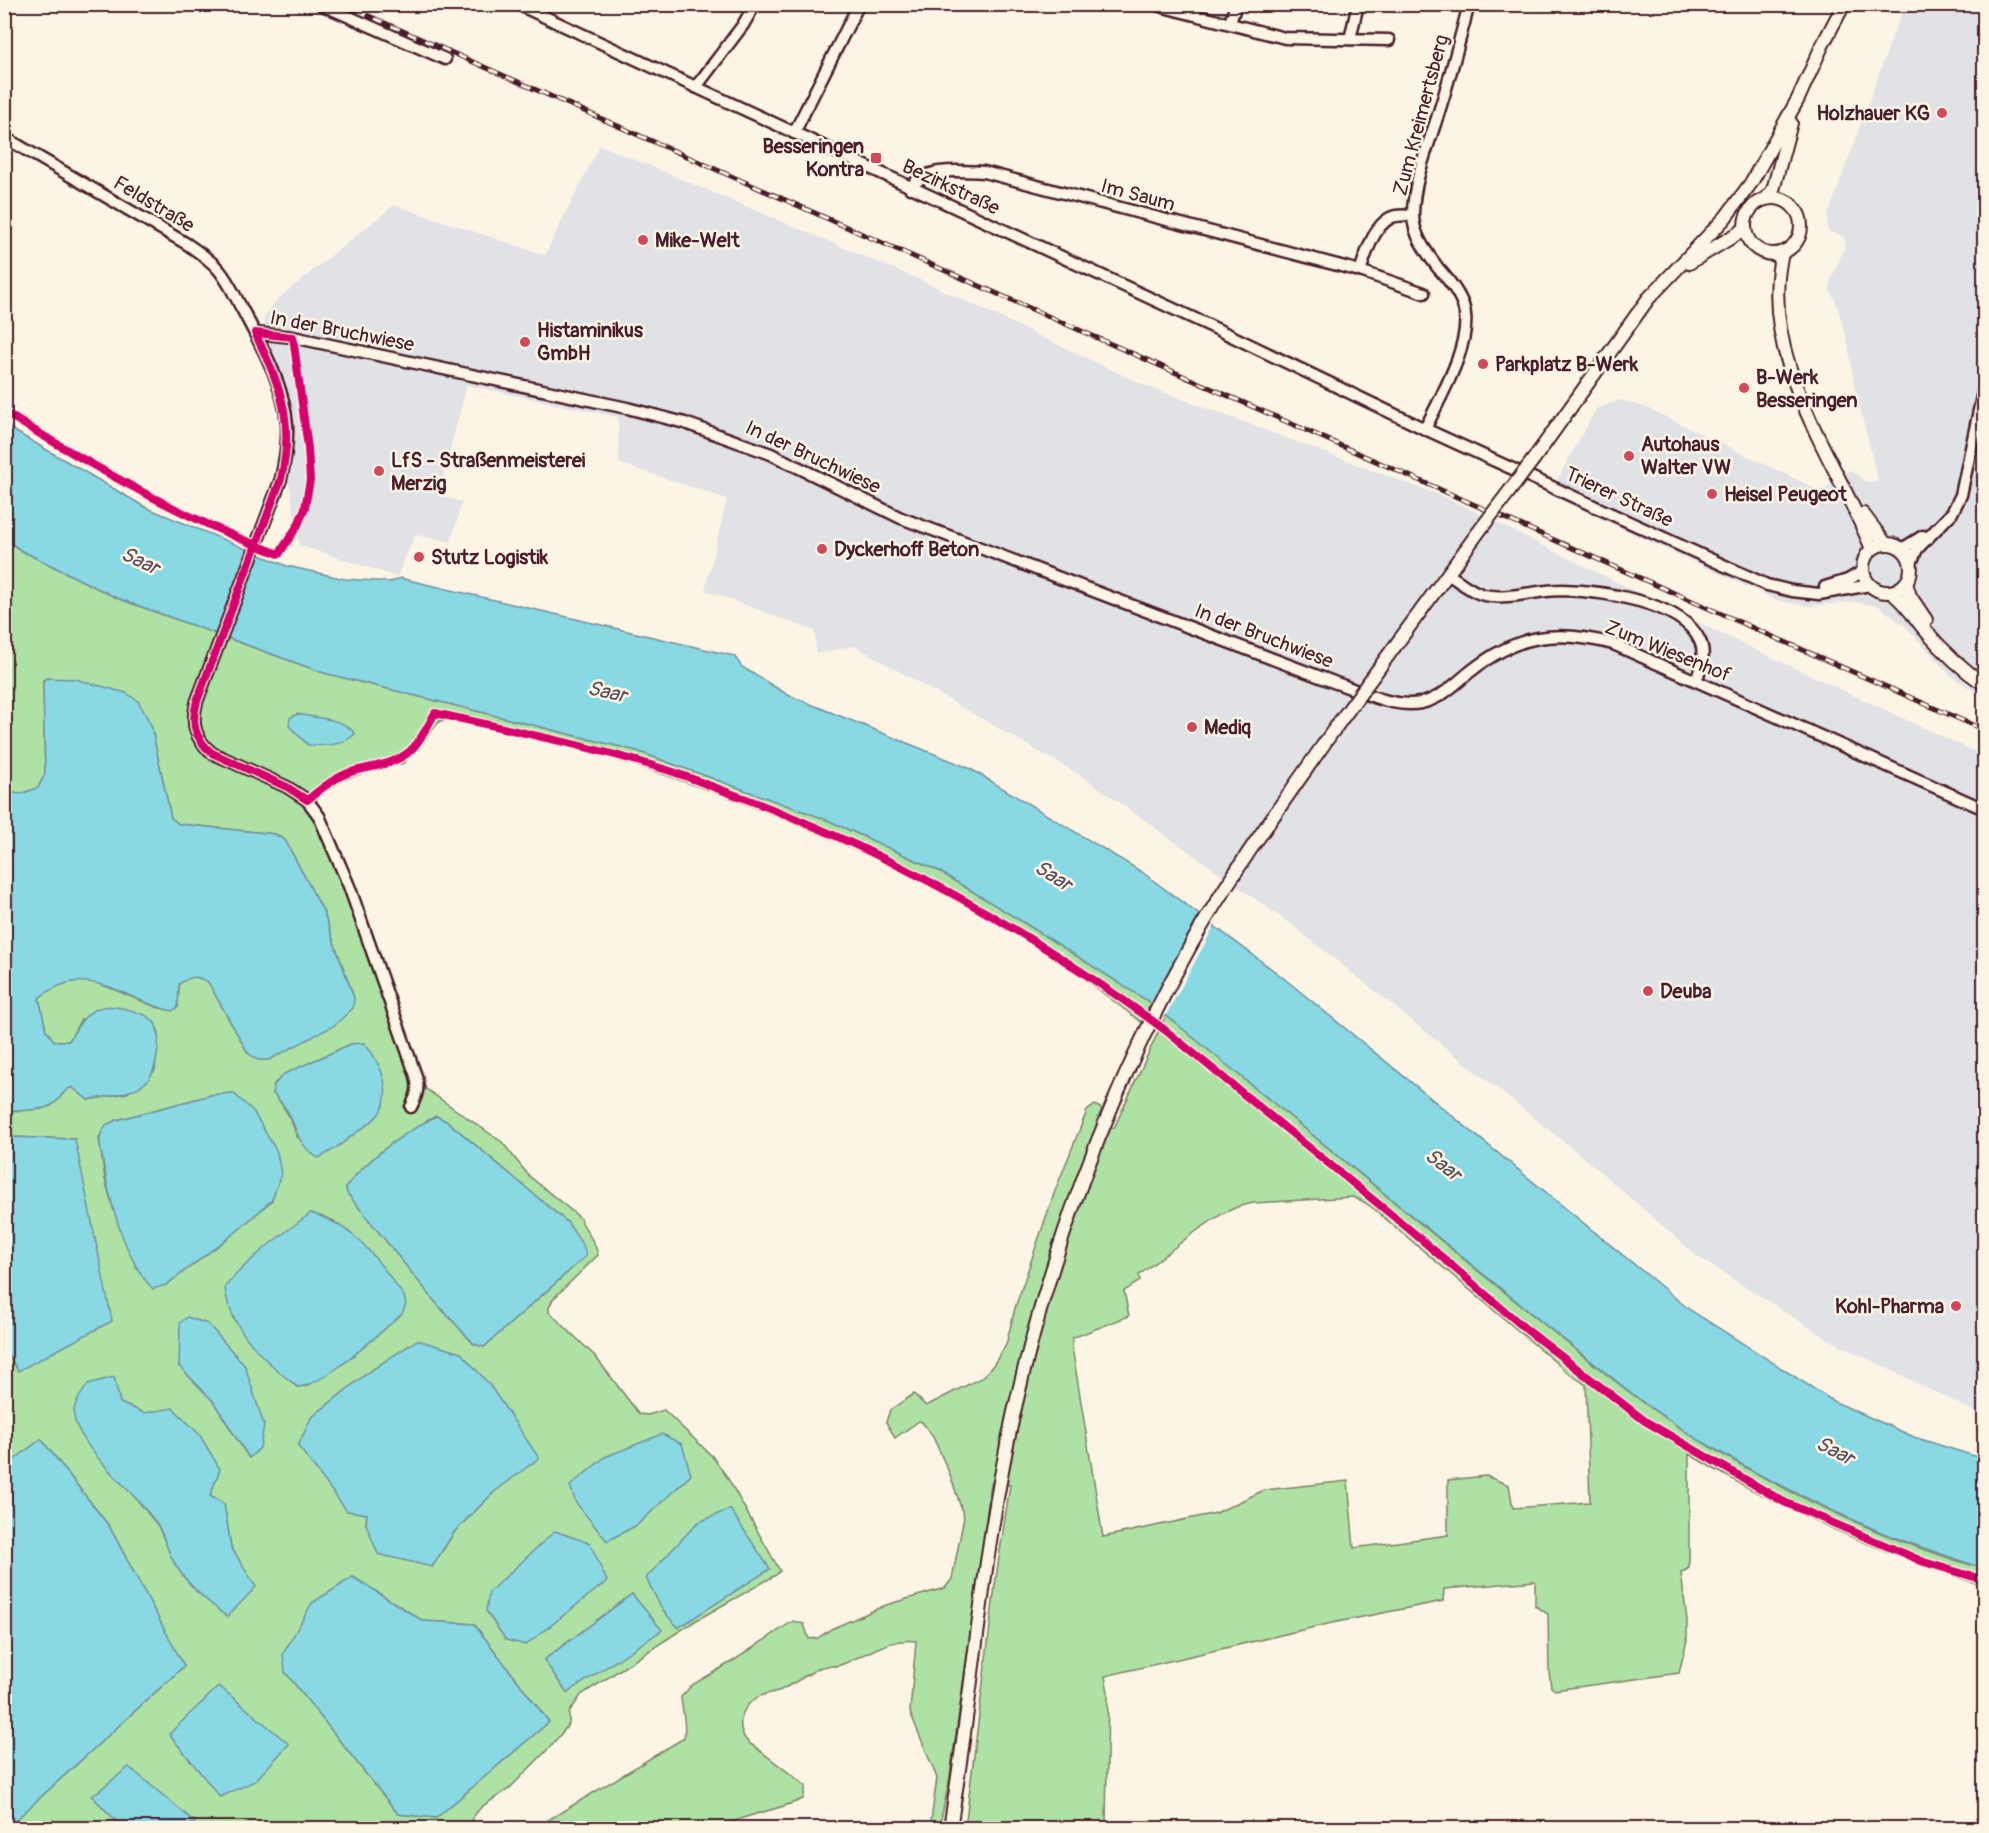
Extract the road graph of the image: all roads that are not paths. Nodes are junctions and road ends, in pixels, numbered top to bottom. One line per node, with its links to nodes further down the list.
1 (320, 4): 13 (street)
2 (517, 4): 14 (street, Bezirkstraße)
3 (755, 4): 14 (street)
4 (859, 4): 16 (street)
5 (1152, 4): 10 (street)
6 (1236, 4): 10 (street)
7 (1358, 4): 11 (street)
8 (1469, 4): 22 (street, Zum Kreimertsberg)
9 (1844, 4): 15 (main road)
10 (1230, 23): 11 (street)
11 (1350, 39): 12 (street)
12 (1389, 40)
13 (445, 58)
14 (696, 87): 16 (street, Bezirkstraße)
15 (1798, 99): 18 (main road); 28 (main road)
16 (794, 133): 19 (street, Bezirkstraße)
17 (4, 137): 30 (street, Feldstraße)
18 (1785, 146): 20 (main road); 21 (main road)
19 (910, 188): 26 (street, Im Saum); 32 (street, Bezirkstraße)
20 (1766, 199): 21 (main road); 23 (main road)
21 (1786, 201): 25 (main road)
22 (1413, 216): 26 (street); 32 (street, Zum Kreimertsberg)
23 (1746, 234): 24 (main road); 28 (main road)
24 (1766, 254): 25 (main road); 27 (main road)
25 (1782, 254): 27 (main road)
26 (1359, 271): 29 (street, Im Saum)
27 (1776, 288): 33 (main road)
28 (1658, 289): 40 (main road, bridge)
29 (1424, 293)
30 (255, 333): 47 (street, In der Bruchwiese); 50 (street, Feldstraße)
31 (1984, 387): 34 (street)
32 (1425, 429): 43 (street, Trierer Straße)
33 (1843, 486): 35 (main road); 36 (main road)
34 (1936, 528): 37 (street); 38 (street)
35 (1885, 543): 36 (main road); 37 (main road)
36 (1872, 549): 39 (main road)
37 (1902, 549): 38 (main road)
38 (1911, 563): 41 (main road)
39 (1863, 571): 42 (main road); 43 (street, Trierer Straße)
40 (1448, 574): 46 (street); 51 (main road, bridge)
41 (1906, 583): 44 (main road); 45 (main road)
42 (1870, 585): 43 (street, Trierer Straße); 44 (main road)
43 (1798, 591)
44 (1891, 592): 45 (main road)
45 (1961, 667): 48 (main road)
46 (1696, 681): 47 (street, Zum Wiesenhof); 49 (street, Zum Wiesenhof)
47 (1336, 683)
48 (1984, 684)
49 (1984, 809)
50 (411, 1107)
51 (950, 1828)

